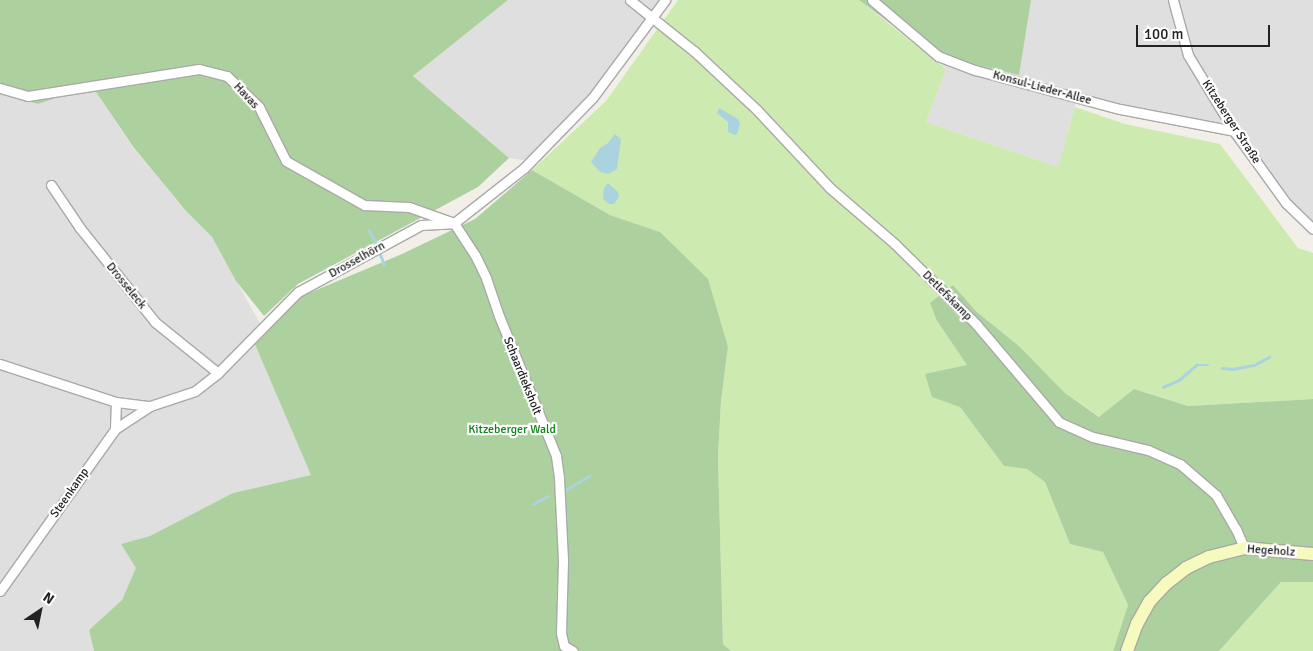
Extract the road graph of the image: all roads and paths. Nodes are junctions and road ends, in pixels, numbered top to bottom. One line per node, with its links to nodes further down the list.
1 (630, 0): 5 (street, Detlefskamp)
2 (665, 0): 5 (street)
3 (872, 0): 7 (street, Konsul-Lieder-Allee)
4 (1173, 0): 7 (street, Kitzeberger Straße)
5 (653, 18): 9 (street); 16 (street, Detlefskamp)
6 (0, 88): 9 (street, Havas)
7 (1234, 130): 10 (street, Kitzeberger Straße)
8 (51, 185): 12 (street, Drosseleck)
9 (454, 223): 12 (street, Drosselhörn); 19 (street, Schaardieksholt)
10 (1313, 229)
11 (0, 364): 13 (street, Drosselhörn)
12 (218, 373): 14 (street, Drosselhörn)
13 (116, 402): 14 (street, Drosselhörn); 15 (street)
14 (150, 406): 15 (street, Steenkamp)
15 (115, 429): 18 (street, Steenkamp)
16 (1244, 548): 17 (street, Hegeholz); 20 (street, Hegeholz)
17 (1313, 554)
18 (0, 592)
19 (573, 651)
20 (1127, 651)

